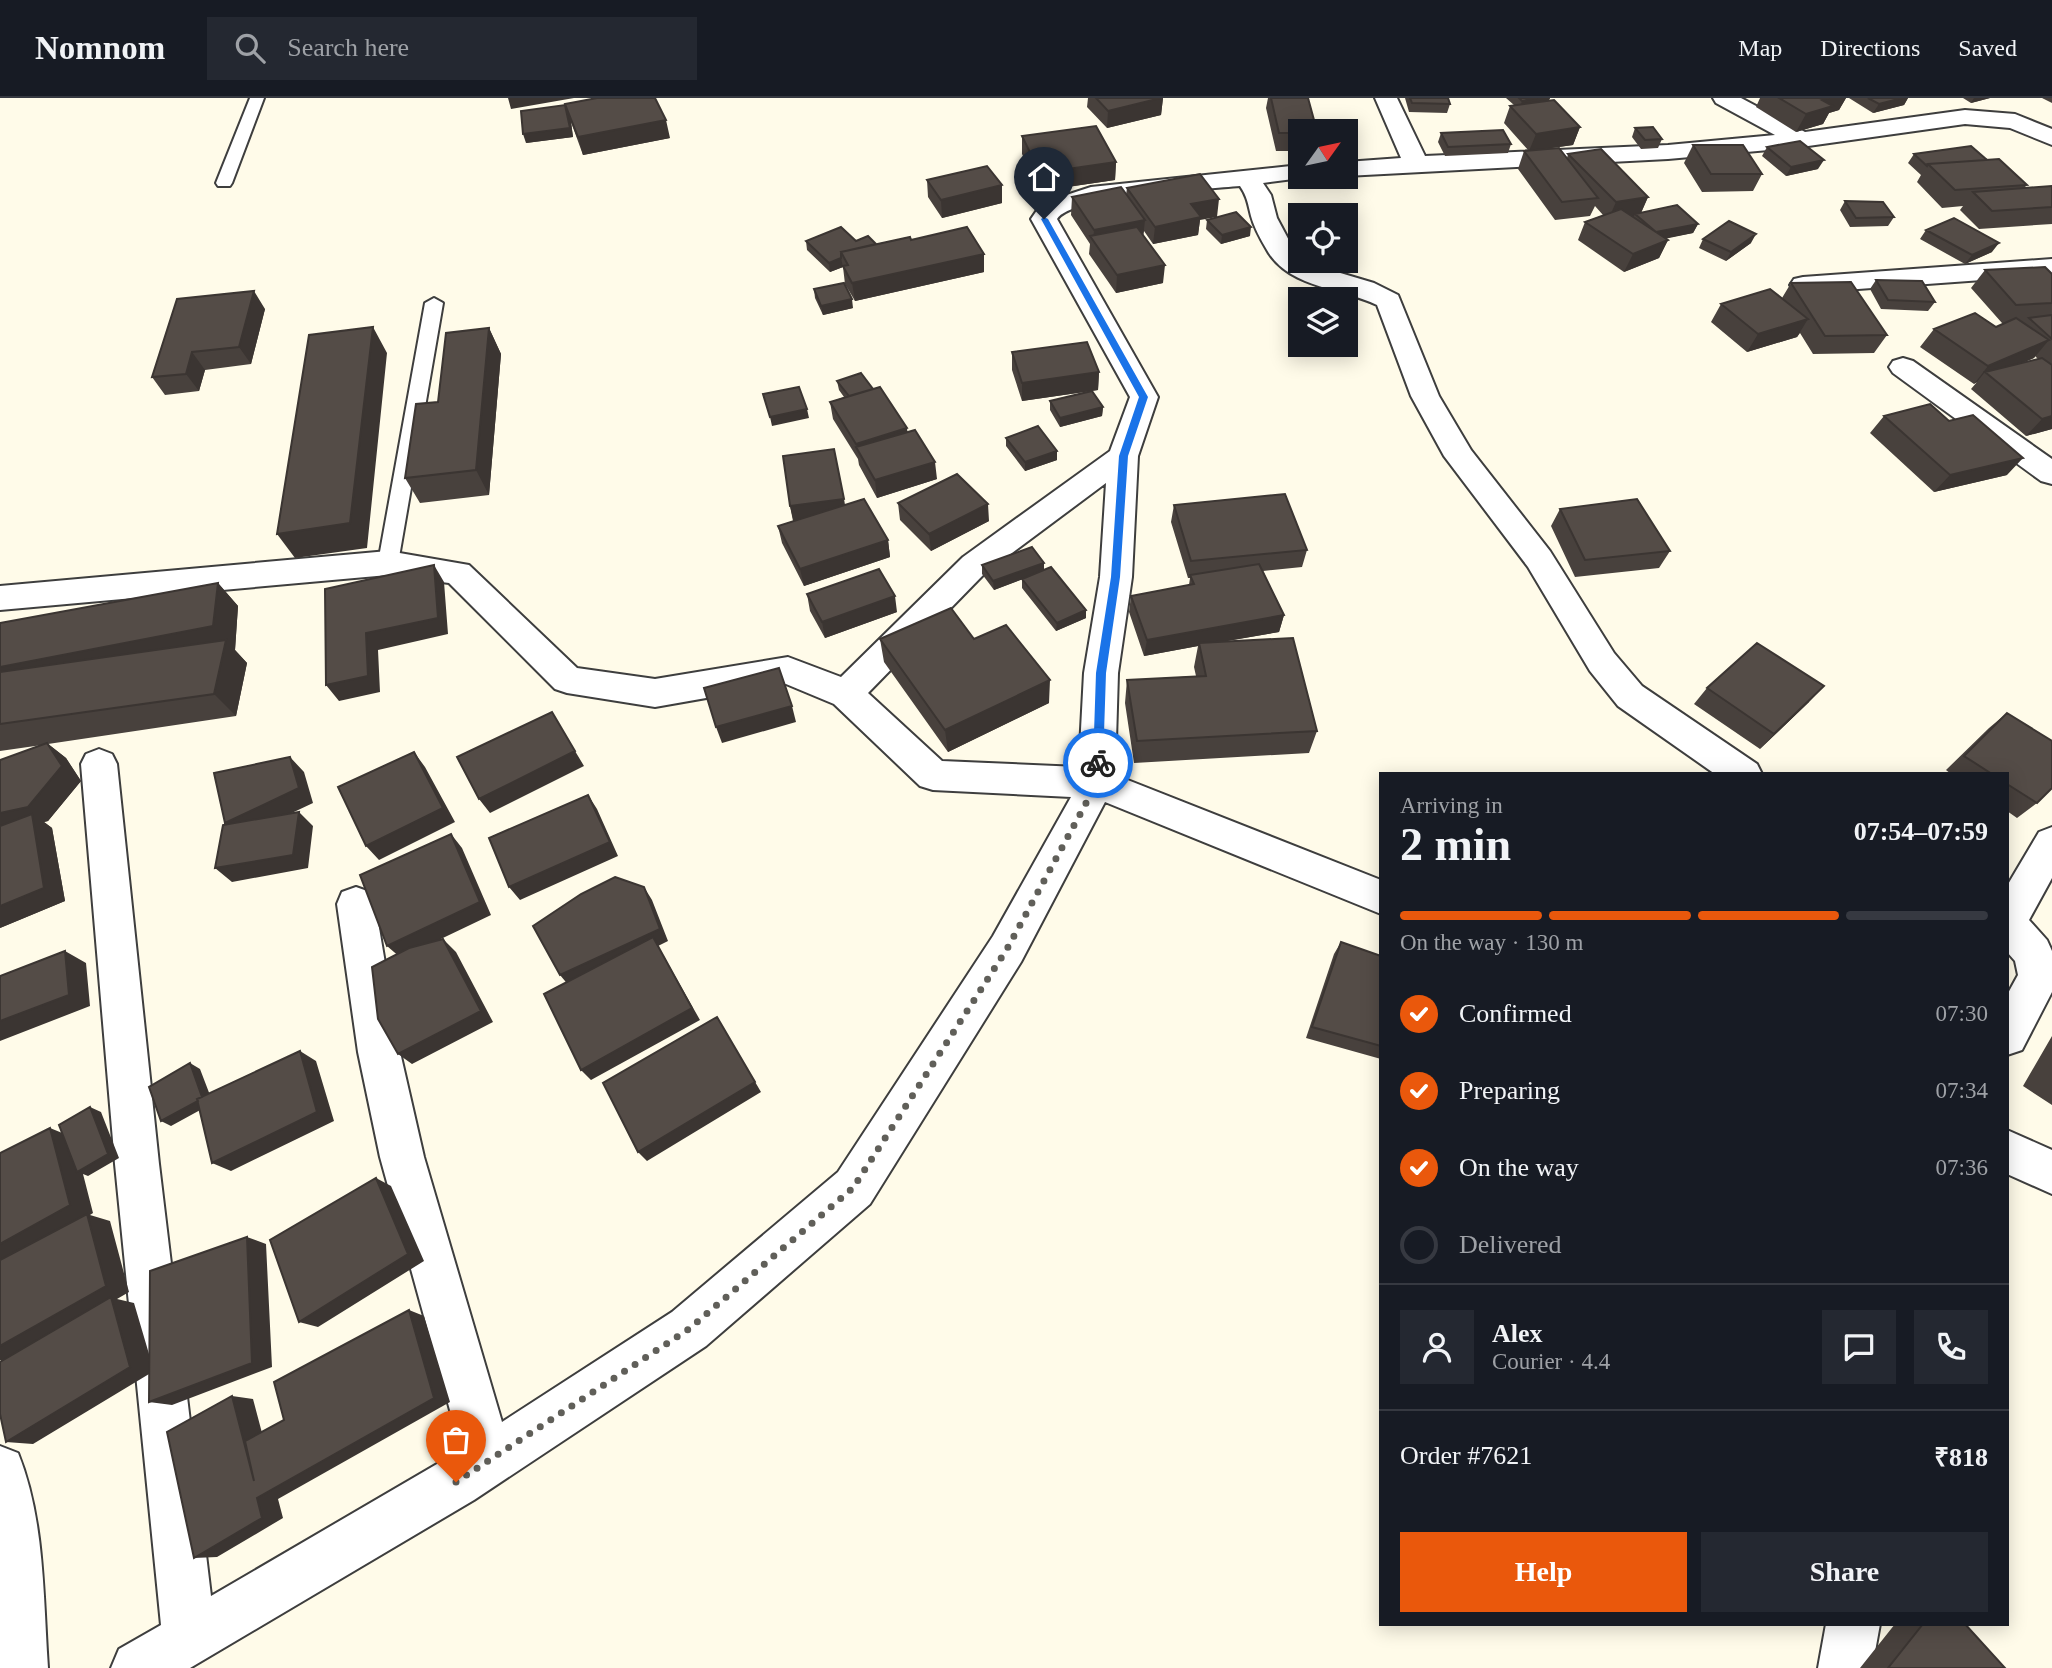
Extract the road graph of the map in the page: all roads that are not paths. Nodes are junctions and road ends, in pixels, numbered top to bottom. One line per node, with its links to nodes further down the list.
1 (257, 98): 12 (lane)
2 (1386, 98): 8 (street)
3 (1724, 98): 7 (street)
4 (1958, 98): 5 (street)
5 (1983, 116): 6 (street); 7 (street)
6 (2052, 138)
7 (1801, 140): 8 (street)
8 (1416, 164): 9 (street)
9 (1358, 168)
10 (1288, 174): 11 (street)
11 (1245, 176): 17 (street); 23 (street)
12 (224, 183)
13 (2052, 267): 14 (street)
14 (1803, 285)
15 (434, 303): 19 (lane)
16 (1903, 367): 18 (street)
17 (1124, 456): 21 (street); 24 (street)
18 (2052, 474)
19 (388, 563): 20 (street); 21 (street)
20 (0, 598)
21 (846, 694): 24 (street)
22 (99, 764): 36 (street)
23 (1741, 772)
24 (1097, 783): 26 (street); 33 (street)
25 (2052, 843): 28 (street)
26 (1379, 896)
27 (356, 904): 33 (street)
28 (2009, 919)
29 (2009, 925): 30 (street)
30 (2009, 1032)
31 (2009, 1153): 32 (street)
32 (2052, 1172)
33 (489, 1462): 36 (street)
34 (0, 1471): 37 (street)
35 (1853, 1626): 39 (street)
36 (189, 1639): 38 (street)
37 (20, 1668)
38 (138, 1668)
39 (1845, 1668)

